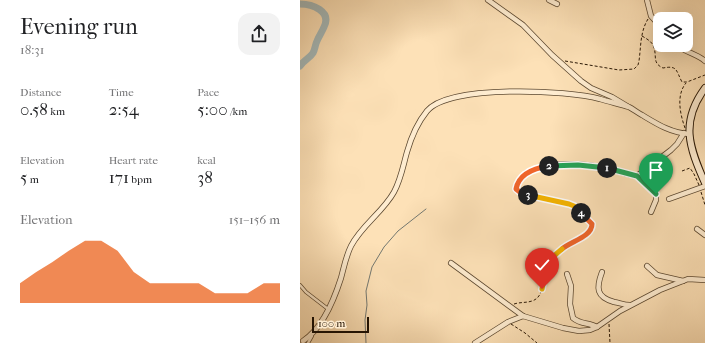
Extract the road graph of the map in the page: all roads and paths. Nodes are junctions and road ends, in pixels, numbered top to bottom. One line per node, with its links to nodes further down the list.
1 (488, 0): 8 (street)
2 (550, 0): 4 (street)
3 (647, 0): 5 (street)
4 (557, 4)
5 (651, 16): 6 (path)
6 (642, 36): 8 (path); 11 (path)
7 (689, 52): 9 (street)
8 (558, 61): 13 (street)
9 (705, 61)
10 (705, 75): 11 (path)
11 (689, 81): 14 (path)
12 (705, 88): 14 (street)
13 (630, 108): 14 (street); 34 (street)
14 (686, 134): 17 (street); 18 (street)
15 (682, 171): 20 (path)
16 (526, 173): 17 (street); 35 (path)
17 (637, 176): 23 (street)
18 (705, 183)
19 (705, 186): 20 (street)
20 (700, 188): 21 (street); 22 (path)
21 (669, 199)
22 (705, 204)
23 (651, 212)
24 (697, 229): 25 (street)
25 (705, 235)
26 (451, 263): 35 (street)
27 (647, 266): 31 (street)
28 (602, 272): 33 (street)
29 (567, 274): 39 (street)
30 (705, 280): 31 (street)
31 (683, 281): 33 (street)
32 (300, 285): 34 (lane)
33 (632, 305): 37 (street)
34 (328, 309): 40 (street)
35 (511, 309): 36 (street)
36 (523, 316): 38 (street); 39 (street)
37 (606, 321): 39 (street); 43 (path)
38 (508, 322): 41 (street); 42 (path)
39 (597, 327)
40 (306, 342)
41 (475, 343)
42 (537, 343)
43 (610, 343)

